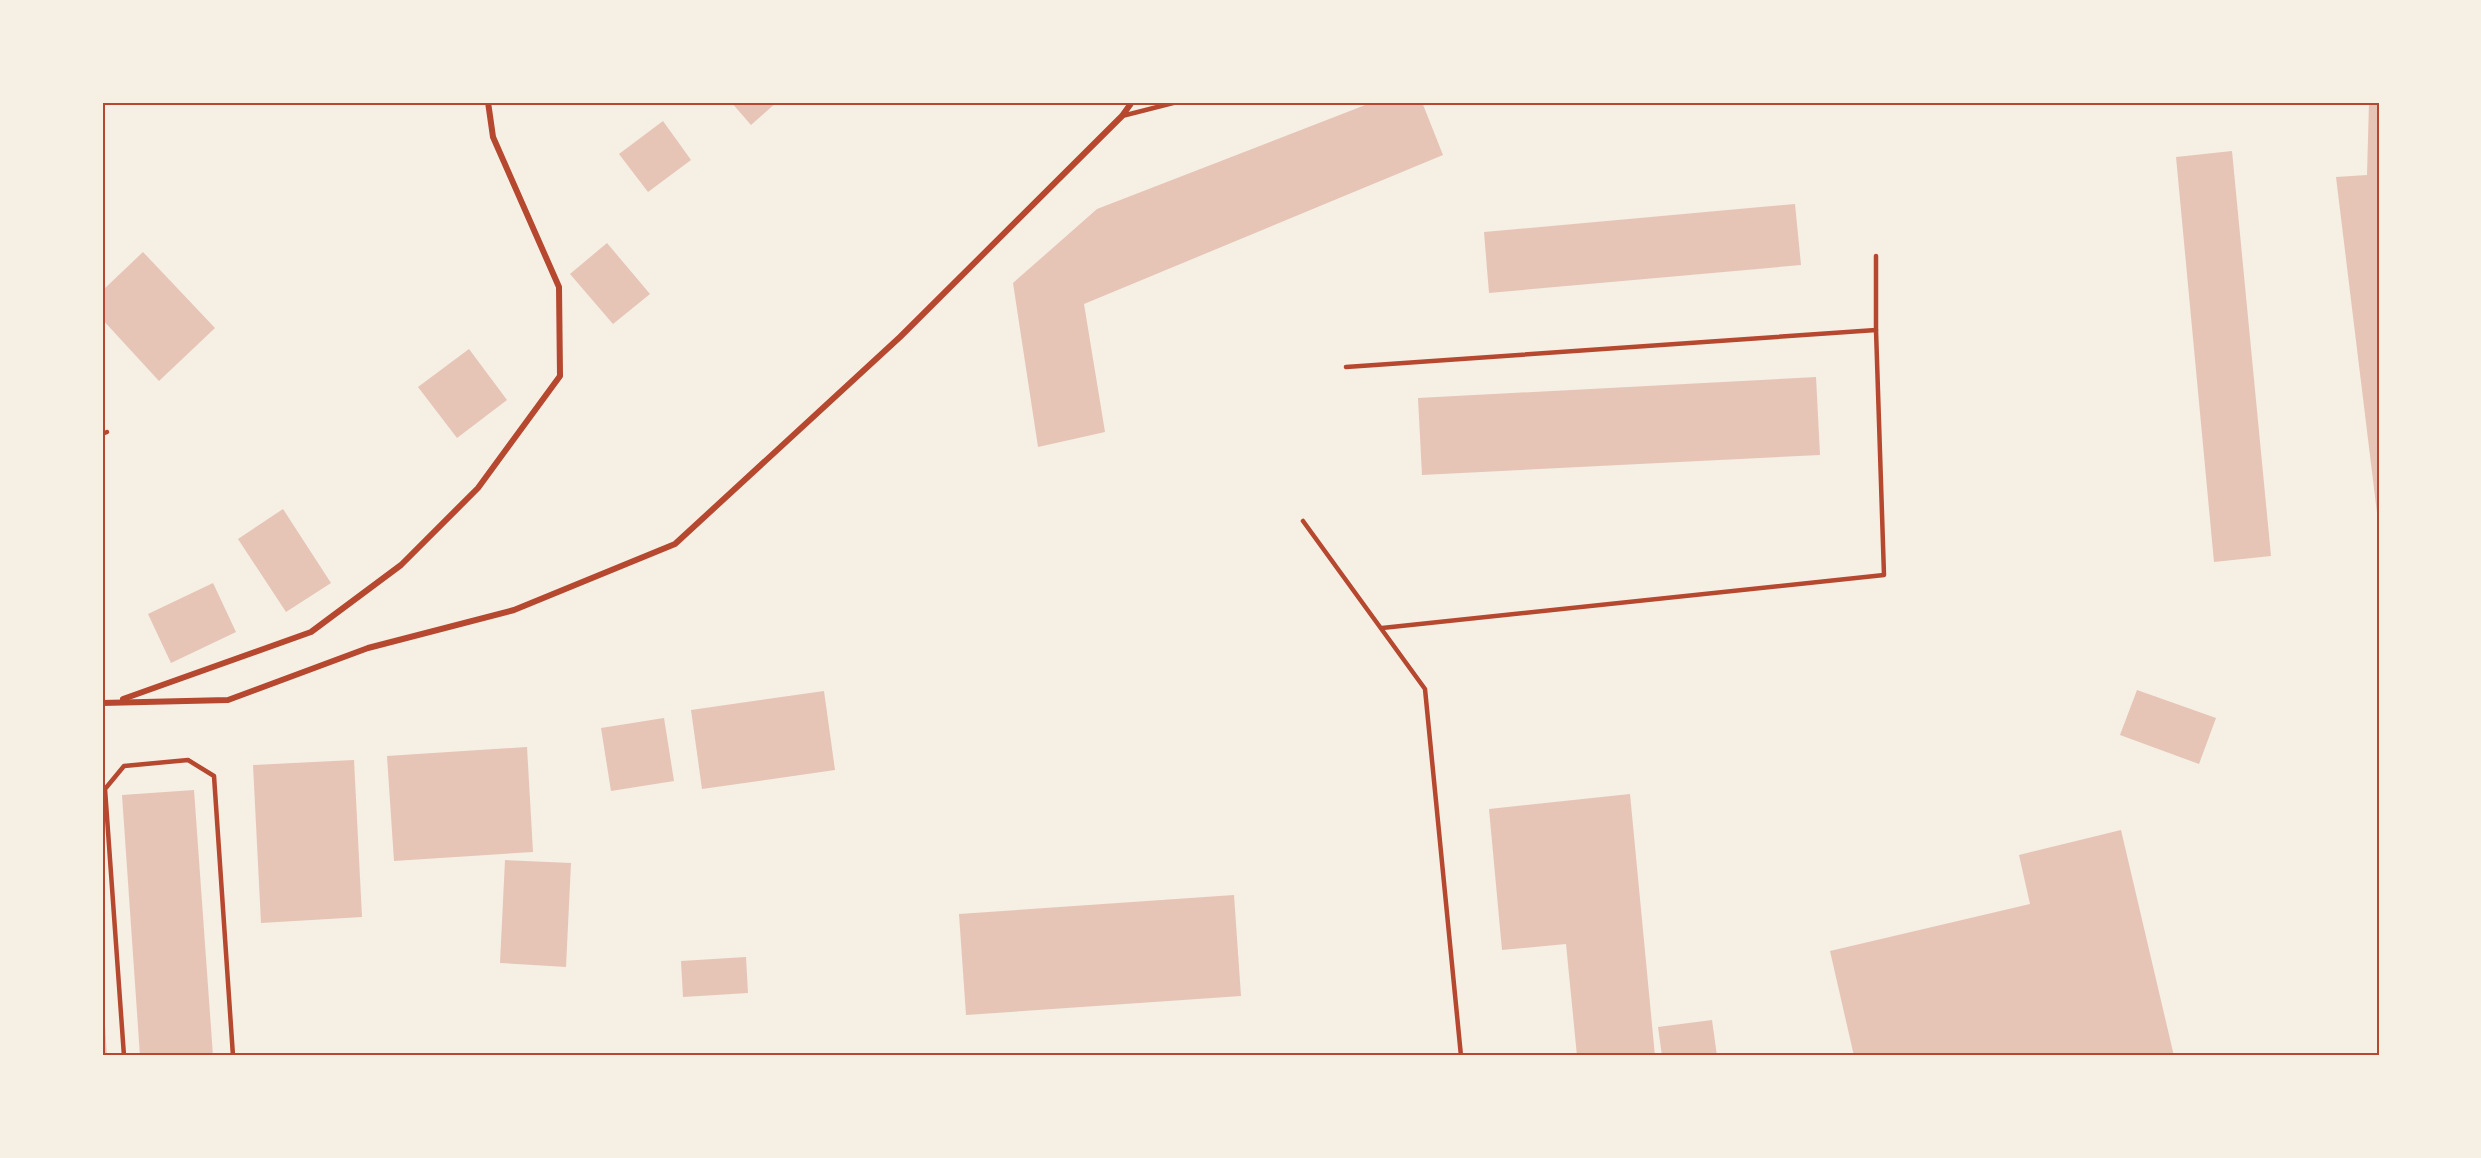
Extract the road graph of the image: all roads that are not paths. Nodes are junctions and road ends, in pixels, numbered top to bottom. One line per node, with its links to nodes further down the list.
1 (488, 102): 10 (street)
2 (1132, 102): 4 (street)
3 (1177, 102): 4 (lane)
4 (1122, 116): 10 (street)
5 (1876, 256): 6 (lane)
6 (1876, 330): 7 (lane); 9 (lane)
7 (1346, 367)
8 (1303, 521): 9 (lane)
9 (1382, 628): 14 (lane)
10 (117, 702): 11 (street)
11 (102, 703)
12 (124, 1056): 13 (lane)
13 (233, 1056)
14 (1461, 1056)

